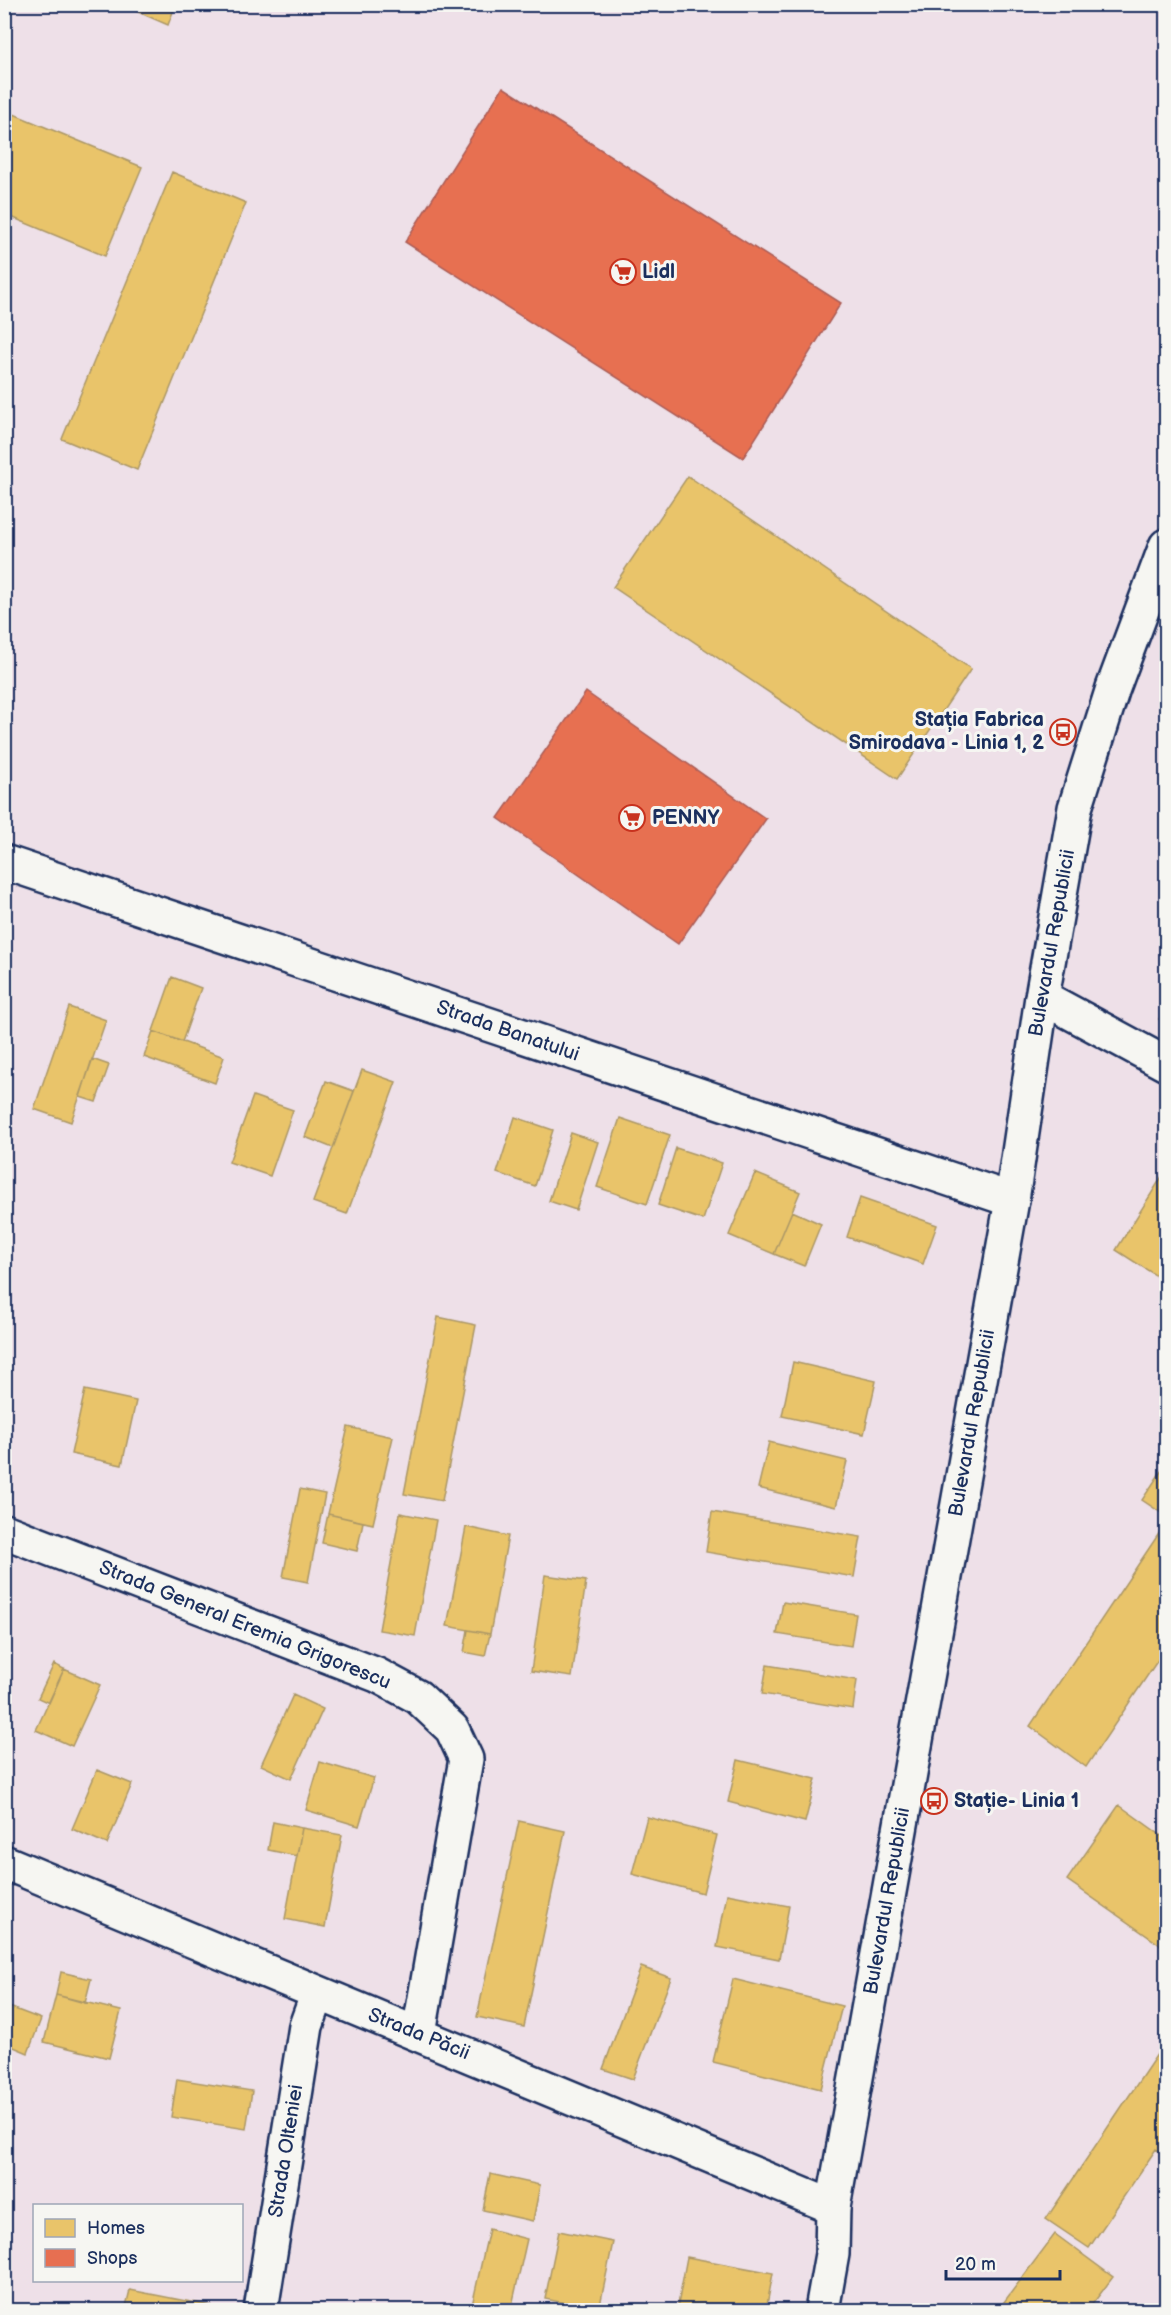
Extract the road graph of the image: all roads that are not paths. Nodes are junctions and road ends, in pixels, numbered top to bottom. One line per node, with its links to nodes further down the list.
1 (1165, 553): 3 (street, Bulevardul Republicii)
2 (4, 862): 5 (street, Strada Banatului)
3 (1042, 997): 4 (street); 5 (street, Bulevardul Republicii)
4 (1167, 1064)
5 (1012, 1200): 10 (street, Bulevardul Republicii)
6 (4, 1531): 9 (street, Strada General Eremia Grigorescu)
7 (4, 1862): 8 (street, Strada Păcii)
8 (318, 1993): 9 (street, Strada Păcii); 11 (street, Strada Olteniei)
9 (419, 2033): 10 (street, Strada Păcii)
10 (833, 2207): 12 (street, Bulevardul Republicii)
11 (261, 2310)
12 (822, 2310)

